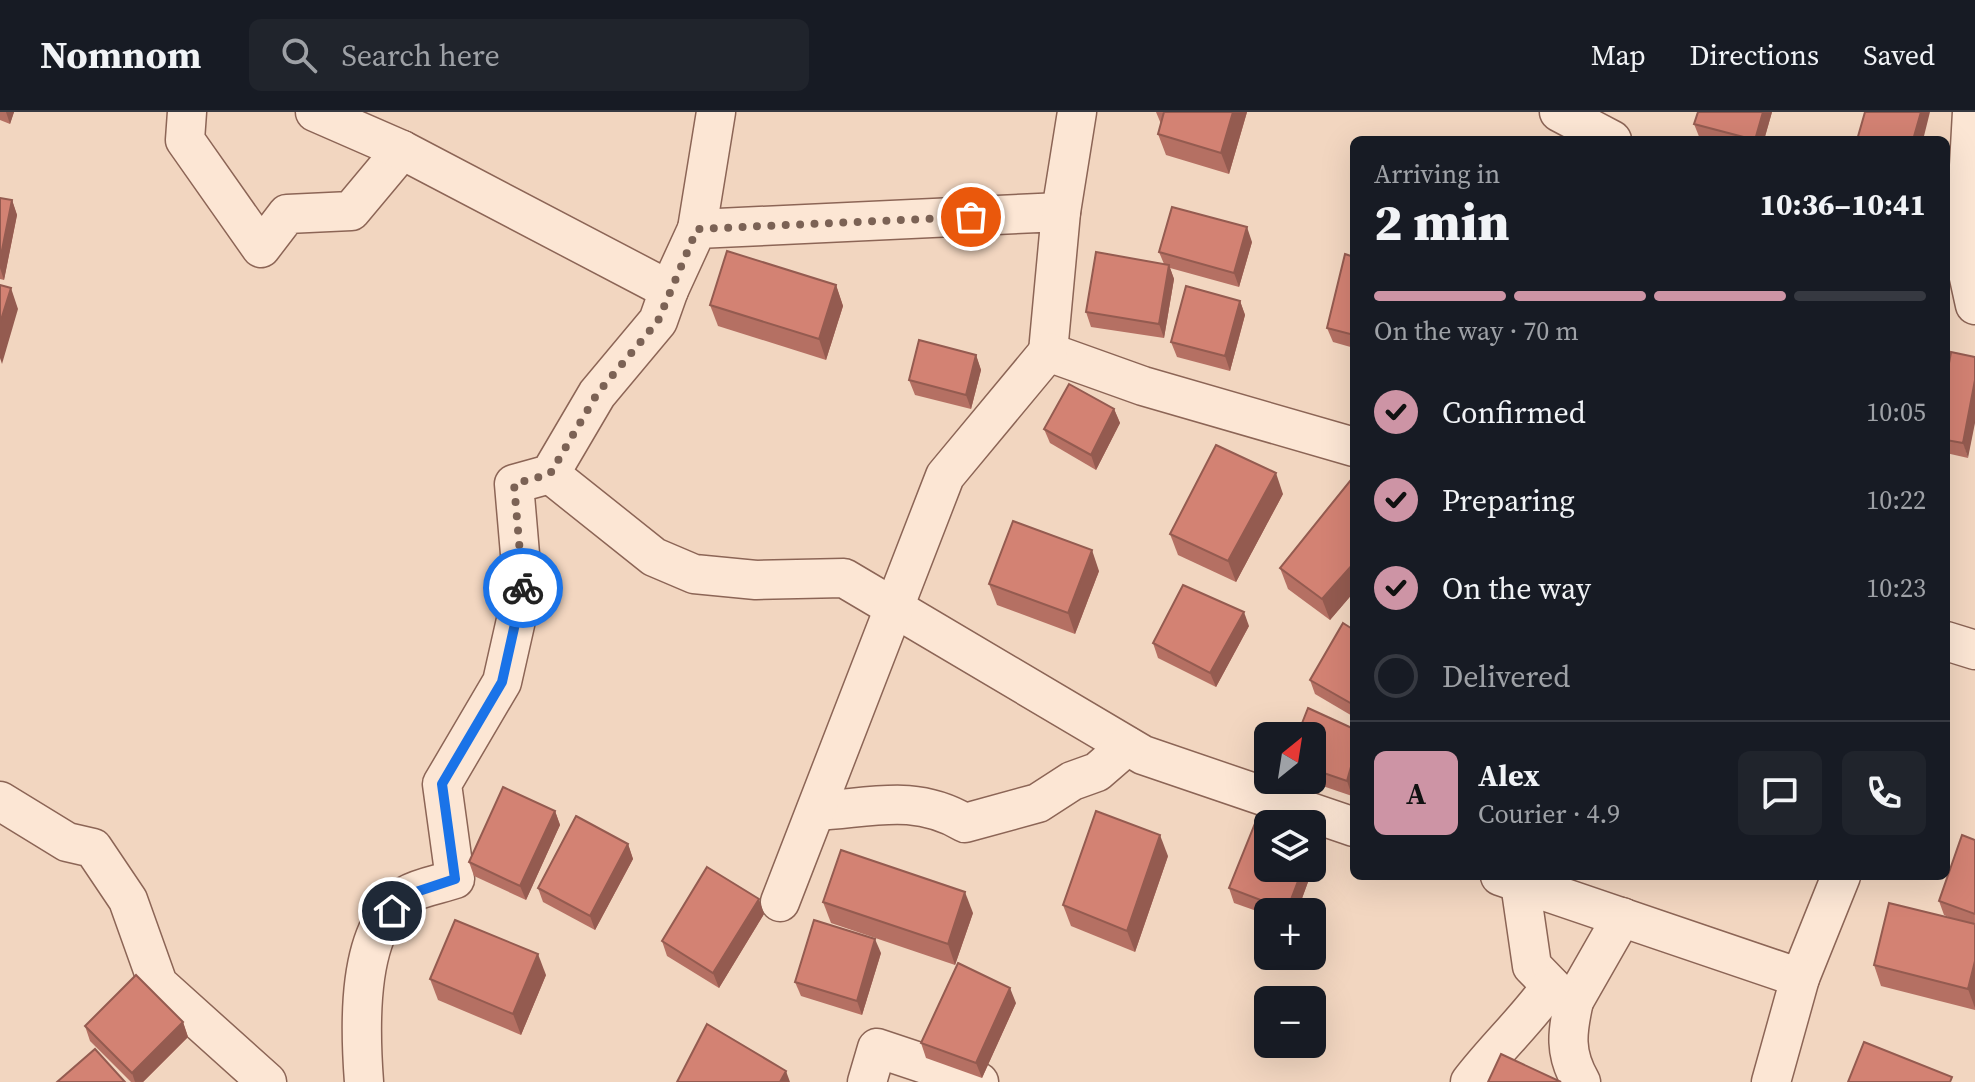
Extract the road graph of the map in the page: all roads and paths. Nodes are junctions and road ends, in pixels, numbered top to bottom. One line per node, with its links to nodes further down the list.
1 (187, 112): 8 (street)
2 (315, 112): 8 (street)
3 (716, 112): 10 (street)
4 (1077, 112): 9 (street)
5 (1972, 112): 11 (street)
6 (1570, 124): 7 (street)
7 (1602, 136)
8 (402, 150): 12 (street)
9 (1061, 212): 10 (street); 14 (street)
10 (697, 229): 12 (street)
11 (1962, 255): 13 (street)
12 (669, 290): 16 (street)
13 (1975, 305)
14 (1048, 352): 15 (street); 17 (street)
15 (1350, 446)
16 (550, 474): 17 (street); 32 (street)
17 (895, 609): 20 (street); 22 (street)
18 (1950, 642): 19 (street)
19 (1975, 650)
20 (1127, 746): 22 (street); 23 (street)
21 (0, 801): 31 (street)
22 (816, 811): 27 (street)
23 (1350, 826)
24 (1510, 880): 30 (street)
25 (1513, 880): 28 (street)
26 (1839, 880): 29 (street)
27 (780, 902)
28 (1622, 917): 29 (street); 30 (street)
29 (1800, 978): 37 (street)
30 (1563, 993): 35 (street); 36 (street)
31 (267, 1082)
32 (364, 1082)
33 (867, 1082): 34 (street)
34 (979, 1082)
35 (1470, 1082)
36 (1581, 1082)
37 (1771, 1082)

